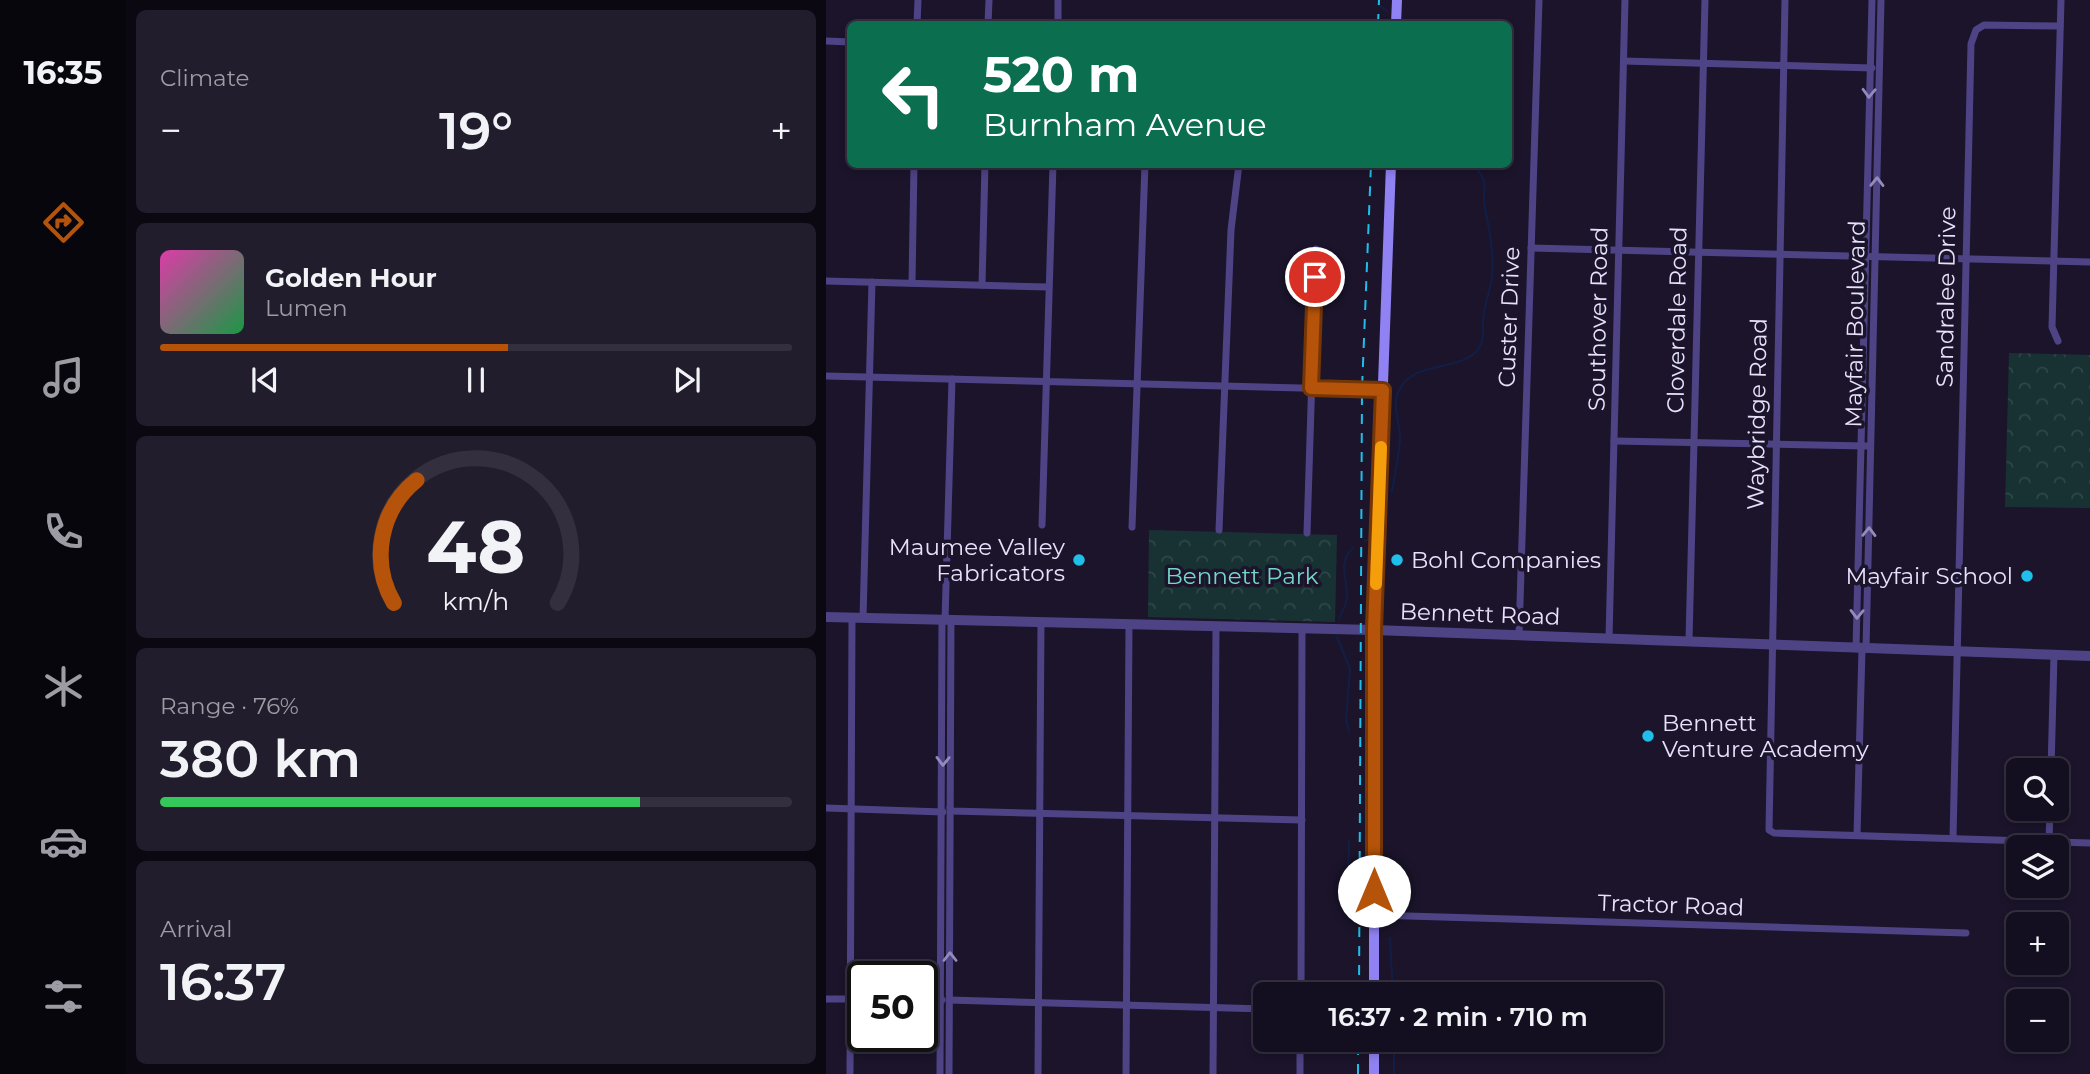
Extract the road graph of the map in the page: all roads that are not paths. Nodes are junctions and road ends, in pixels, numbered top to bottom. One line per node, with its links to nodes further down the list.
1 (918, 0): 12 (street)
2 (989, 0): 13 (street)
3 (1058, 0): 14 (street)
4 (1397, 0): 15 (main road)
5 (1539, 0): 30 (street, Custer Drive)
6 (1625, 0): 19 (street, Southover Road)
7 (1705, 0): 20 (street, Cloverdale Road)
8 (1786, 0): 21 (street, Waybridge Road)
9 (1872, 0): 22 (street, Mayfair Boulevard)
10 (1881, 0): 23 (street, Mayfair Boulevard)
11 (2061, 0): 16 (street)
12 (918, 21)
13 (988, 21)
14 (1058, 21)
15 (1396, 21)
16 (2060, 26): 37 (street, Sandralee Drive); 38 (street)
17 (826, 41): 18 (street)
18 (847, 42)
19 (1624, 61): 20 (street); 32 (street, Southover Road)
20 (1703, 63): 21 (street); 33 (street, Cloverdale Road)
21 (1784, 65): 22 (street); 34 (street, Waybridge Road)
22 (1870, 68): 23 (street); 35 (street, Mayfair Boulevard, one-way to 35)
23 (1880, 68): 36 (street, Mayfair Boulevard, one-way to 23)
24 (914, 168): 42 (street)
25 (985, 168): 43 (street)
26 (1053, 168): 44 (street)
27 (1145, 168): 50 (street)
28 (1239, 168): 51 (street)
29 (1391, 168): 53 (main road)
30 (1531, 248): 32 (street); 71 (street, Custer Drive)
31 (1316, 249): 52 (street)
32 (1619, 251): 33 (street); 54 (street, Southover Road)
33 (1698, 252): 34 (street); 55 (street, Cloverdale Road)
34 (1780, 254): 35 (street); 56 (street, Waybridge Road)
35 (1865, 256): 36 (street); 57 (street, Mayfair Boulevard)
36 (1875, 257): 37 (street); 58 (street, Mayfair Boulevard)
37 (1967, 259): 38 (street); 76 (street, Sandralee Drive)
38 (2054, 261): 39 (street); 45 (street)
39 (2090, 262)
40 (826, 281): 41 (street)
41 (872, 282): 42 (street); 47 (street)
42 (912, 283): 43 (street)
43 (982, 285): 44 (street)
44 (1048, 287): 49 (street)
45 (2058, 341)
46 (826, 376): 47 (street)
47 (869, 377): 48 (street); 64 (street)
48 (952, 379): 49 (street); 65 (street)
49 (1045, 382): 50 (street); 59 (street)
50 (1137, 384): 51 (street); 60 (street)
51 (1224, 386): 52 (street); 61 (street)
52 (1311, 388): 53 (street); 62 (street)
53 (1383, 390): 70 (main road)
54 (1615, 441): 55 (street); 72 (street, Southover Road)
55 (1694, 443): 56 (street); 73 (street, Cloverdale Road)
56 (1776, 444): 57 (street); 74 (street, Waybridge Road)
57 (1861, 446): 58 (street); 75 (street, Mayfair Boulevard, one-way to 75)
58 (1871, 446): 75 (street, Mayfair Boulevard, one-way to 58)
59 (1042, 525)
60 (1132, 527)
61 (1219, 530)
62 (1307, 533)
63 (826, 617): 64 (street, Bennett Road)
64 (858, 618): 65 (street, Bennett Road); 82 (street)
65 (946, 620): 66 (street, Bennett Road); 79 (street)
66 (1041, 622): 67 (street, Bennett Road); 85 (street)
67 (1129, 625): 68 (street, Bennett Road); 86 (street)
68 (1216, 626): 69 (street, Bennett Road); 87 (street)
69 (1302, 628): 70 (street, Bennett Road); 88 (street)
70 (1374, 629): 71 (street, Bennett Road); 96 (main road)
71 (1519, 635): 72 (street, Bennett Road)
72 (1609, 638): 73 (street, Bennett Road)
73 (1689, 641): 74 (street, Bennett Road)
74 (1771, 645): 75 (street, Bennett Road); 89 (street, Waybridge Road)
75 (1861, 649): 76 (street, Bennett Road); 89 (street, Mayfair Boulevard)
76 (1957, 652): 77 (street, Bennett Road); 90 (street, Sandralee Drive)
77 (2054, 655): 78 (street, Bennett Road); 80 (street)
78 (2090, 656)
79 (947, 717): 83 (street, one-way to 83); 84 (street)
80 (2051, 758)
81 (826, 808): 82 (street)
82 (851, 808): 83 (street); 98 (street)
83 (942, 810): 84 (street); 95 (street)
84 (951, 811): 85 (street); 94 (street)
85 (1039, 813): 86 (street); 105 (street)
86 (1127, 815): 87 (street); 106 (street)
87 (1214, 817): 88 (street); 107 (street)
88 (1302, 820): 99 (street)
89 (1857, 835): 90 (street)
90 (1953, 838): 91 (street)
91 (2006, 840)
92 (2069, 842): 93 (street)
93 (2090, 843)
94 (950, 905): 95 (street); 104 (street, one-way to 94)
95 (941, 906): 103 (street)
96 (1374, 915): 97 (street, Tractor Road); 100 (main road)
97 (1966, 933)
98 (851, 961)
99 (1301, 982)
100 (1374, 982)
101 (826, 999): 102 (street)
102 (847, 999)
103 (941, 1001): 104 (street); 113 (street)
104 (950, 1002): 105 (street); 114 (street)
105 (1038, 1003): 106 (street); 115 (street)
106 (1126, 1006): 107 (street); 116 (street)
107 (1213, 1008): 108 (street); 117 (street)
108 (1253, 1009)
109 (850, 1052): 112 (street)
110 (1300, 1052): 118 (street)
111 (1374, 1052): 119 (main road)
112 (850, 1074)
113 (940, 1074)
114 (949, 1074)
115 (1038, 1074)
116 (1126, 1074)
117 (1213, 1074)
118 (1300, 1074)
119 (1374, 1074)

